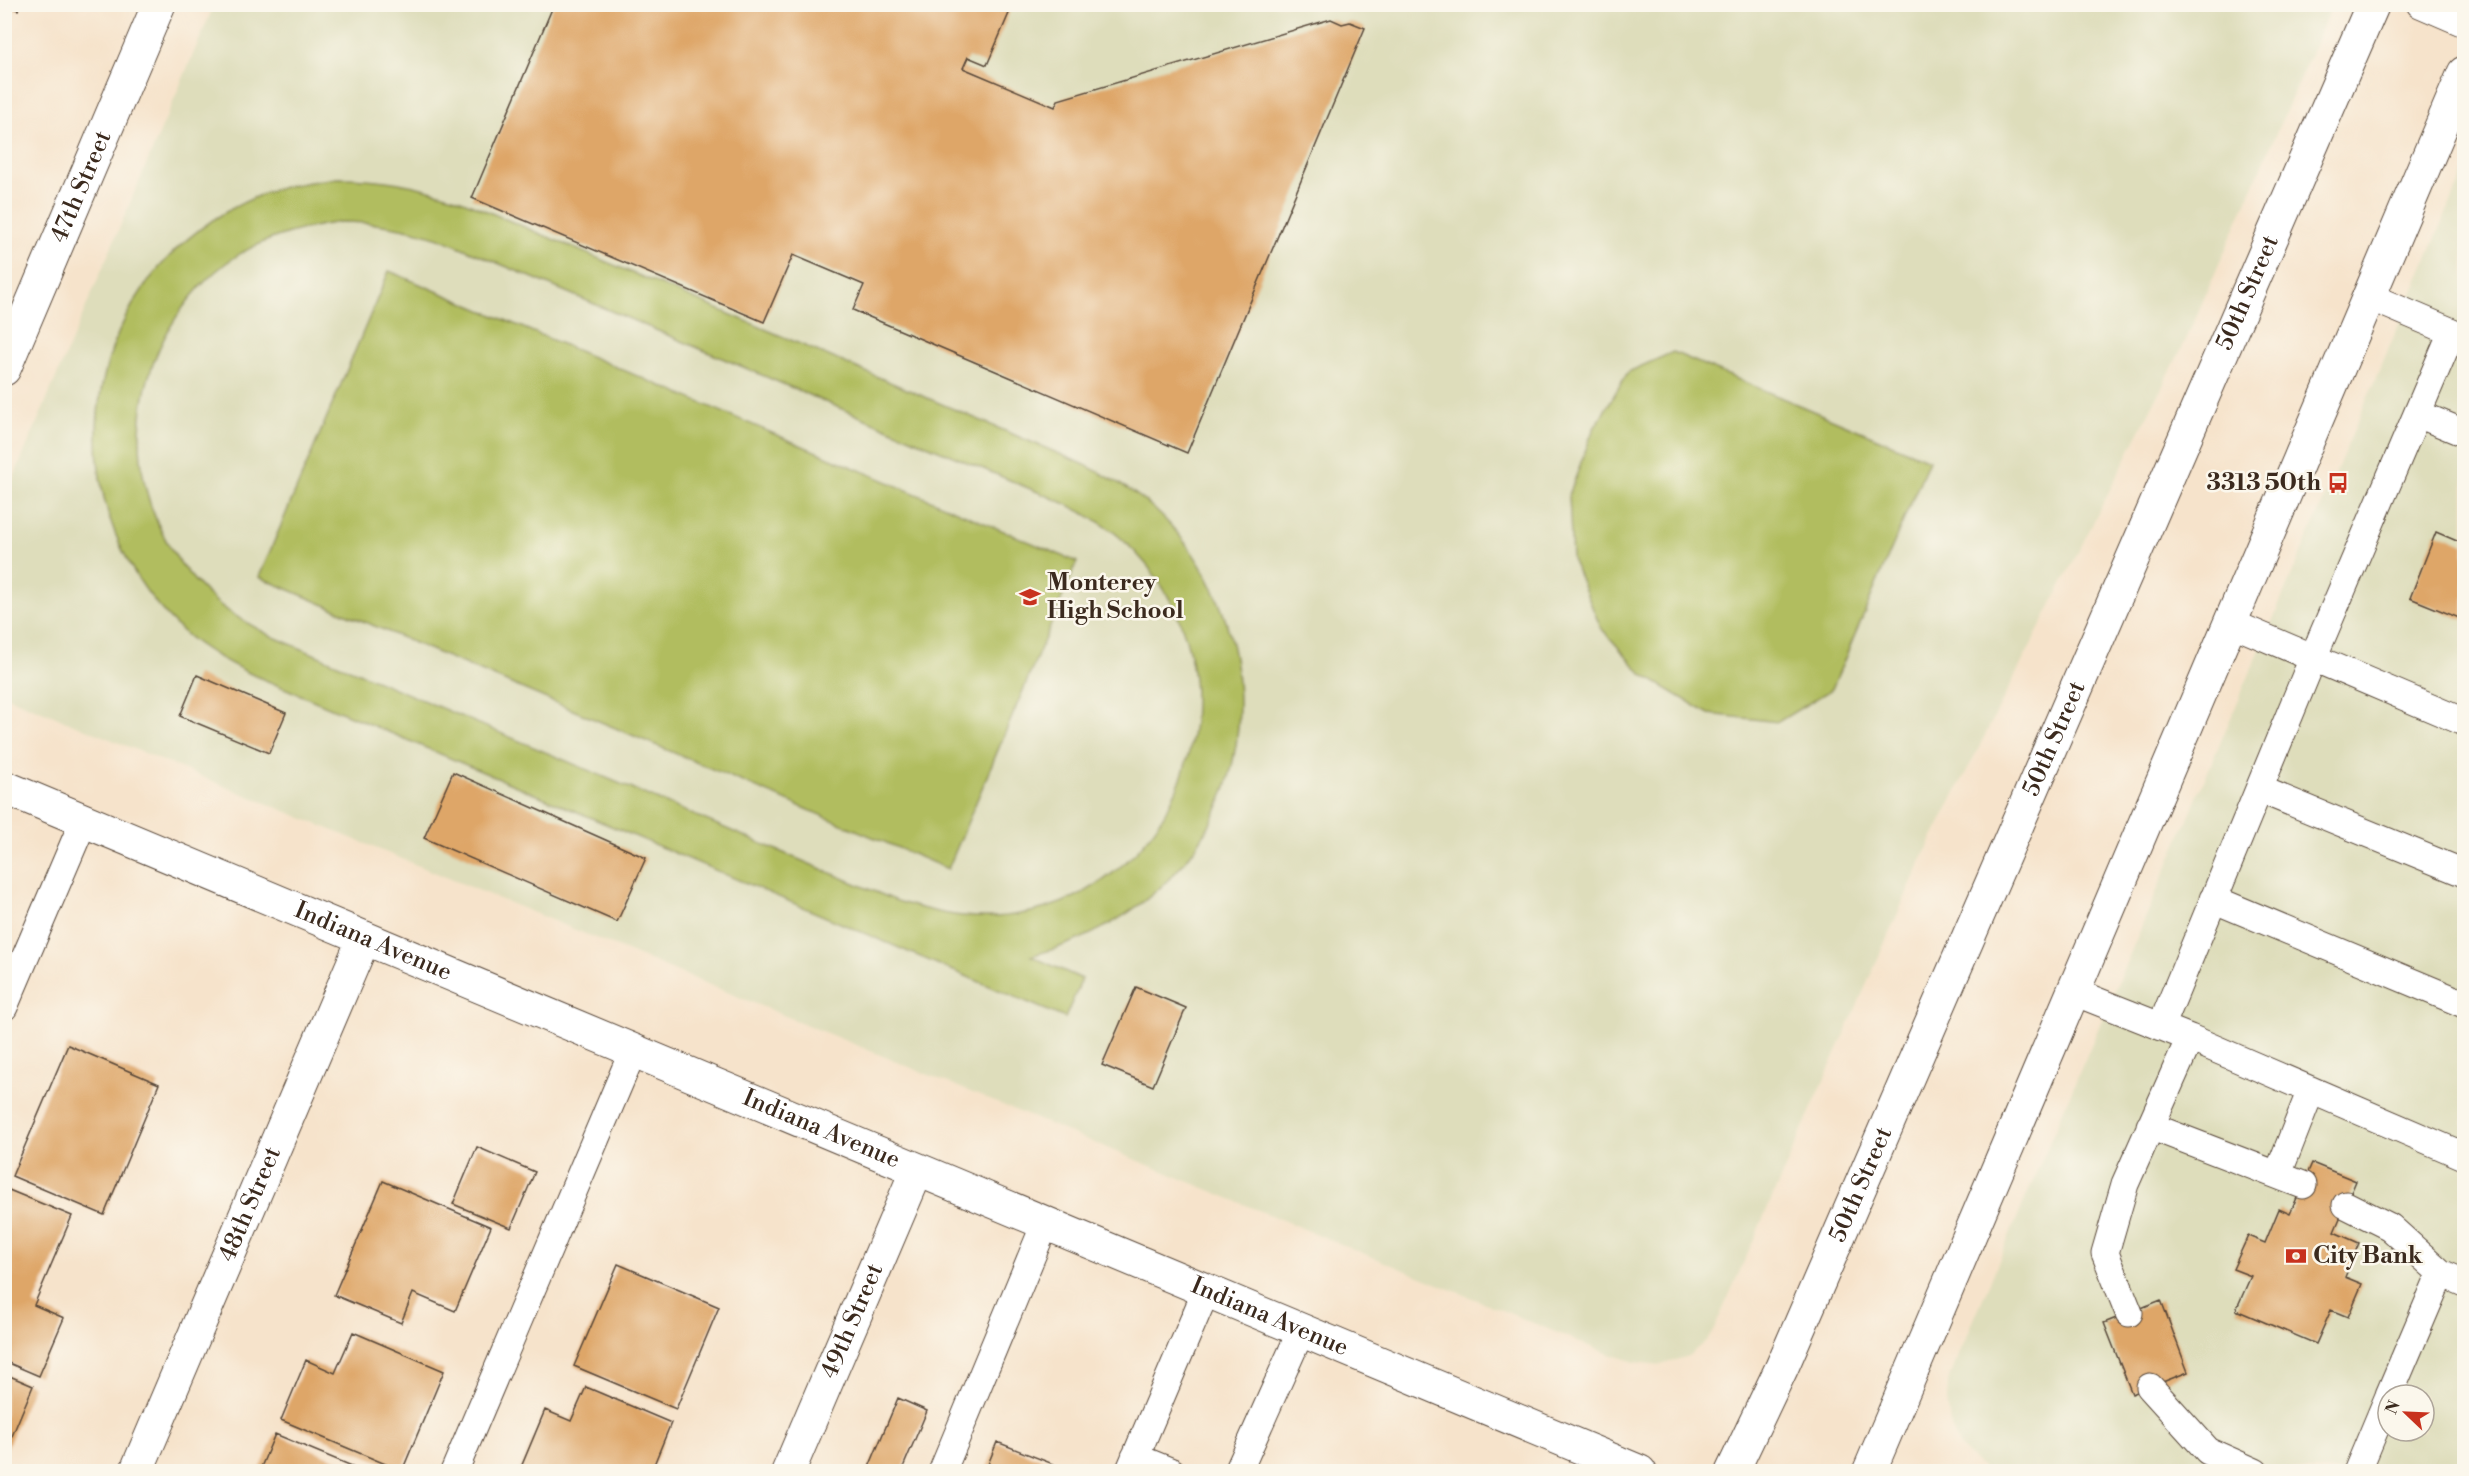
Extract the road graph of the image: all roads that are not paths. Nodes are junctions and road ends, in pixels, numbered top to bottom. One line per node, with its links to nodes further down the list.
1 (159, 4): 8 (main road, 47th Street)
2 (2373, 4): 47 (main road, 50th Street)
3 (2420, 4): 4 (lane)
4 (2464, 23)
5 (2464, 73): 6 (main road)
6 (2370, 297): 7 (lane); 11 (main road)
7 (2458, 334): 9 (lane)
8 (4, 369)
9 (2418, 414): 10 (lane); 12 (lane)
10 (2464, 433)
11 (2231, 623): 12 (lane); 20 (main road)
12 (2313, 658): 13 (lane); 15 (lane)
13 (2464, 722)
14 (4, 787): 16 (main road, Indiana Avenue)
15 (2259, 789): 17 (lane); 18 (lane)
16 (84, 820): 19 (main road, Indiana Avenue); 22 (lane)
17 (2464, 873)
18 (2213, 899): 21 (lane); 23 (lane)
19 (364, 938): 25 (main road, Indiana Avenue); 40 (main road, 48th Street)
20 (2074, 992): 23 (lane); 48 (main road)
21 (2464, 1004)
22 (4, 1007)
23 (2161, 1027): 24 (lane)
24 (2190, 1038): 26 (lane); 27 (lane)
25 (633, 1051): 29 (main road, Indiana Avenue); 41 (lane)
26 (2311, 1090): 27 (lane); 28 (lane)
27 (2150, 1126): 34 (lane)
28 (2464, 1156)
29 (916, 1170): 31 (main road, Indiana Avenue); 42 (main road, 49th Street)
30 (2346, 1204): 32 (lane)
31 (1045, 1224): 33 (main road, Indiana Avenue); 43 (lane)
32 (2453, 1278): 36 (lane)
33 (1206, 1291): 35 (main road, Indiana Avenue); 39 (lane)
34 (2129, 1313)
35 (1301, 1331): 45 (lane); 46 (main road, Indiana Avenue)
36 (2397, 1383)
37 (2150, 1387): 49 (lane)
38 (2376, 1427): 50 (lane)
39 (1132, 1464): 44 (lane)
40 (136, 1472)
41 (454, 1472)
42 (788, 1472)
43 (942, 1472)
44 (1172, 1472)
45 (1238, 1472)
46 (1640, 1472)
47 (1732, 1472)
48 (1869, 1472)
49 (2254, 1472)
50 (2357, 1472)

